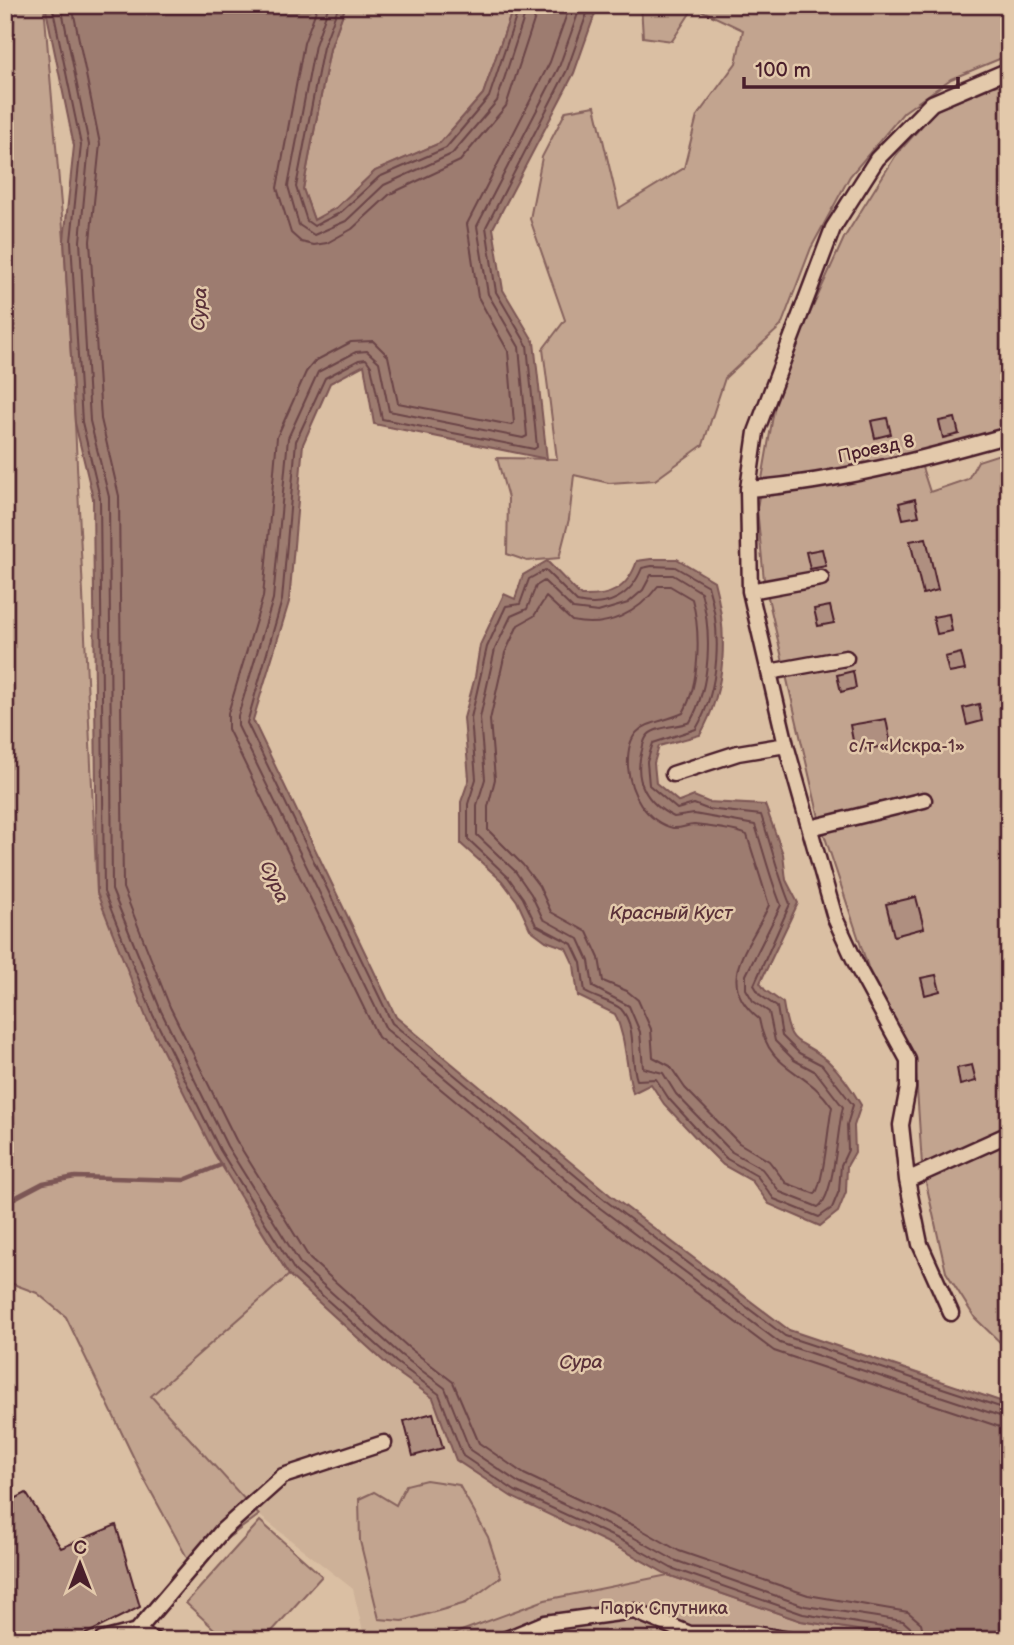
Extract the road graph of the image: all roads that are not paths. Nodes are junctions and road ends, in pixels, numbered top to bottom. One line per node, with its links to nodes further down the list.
1 (1009, 70): 3 (street)
2 (1009, 435): 3 (street, Проезд 8)
3 (748, 489): 5 (street)
4 (821, 578): 5 (street)
5 (750, 591): 7 (street)
6 (846, 658): 7 (street)
7 (769, 672): 8 (street)
8 (786, 745): 9 (street); 11 (street)
9 (673, 774)
10 (924, 800): 11 (street)
11 (810, 828): 13 (street)
12 (1009, 1134): 13 (street)
13 (907, 1180): 14 (street)
14 (951, 1313)
15 (384, 1443): 16 (street)
16 (136, 1631): 17 (street); 18 (street)
17 (102, 1640)
18 (154, 1640)
19 (504, 1640): 20 (street)
20 (790, 1640)

